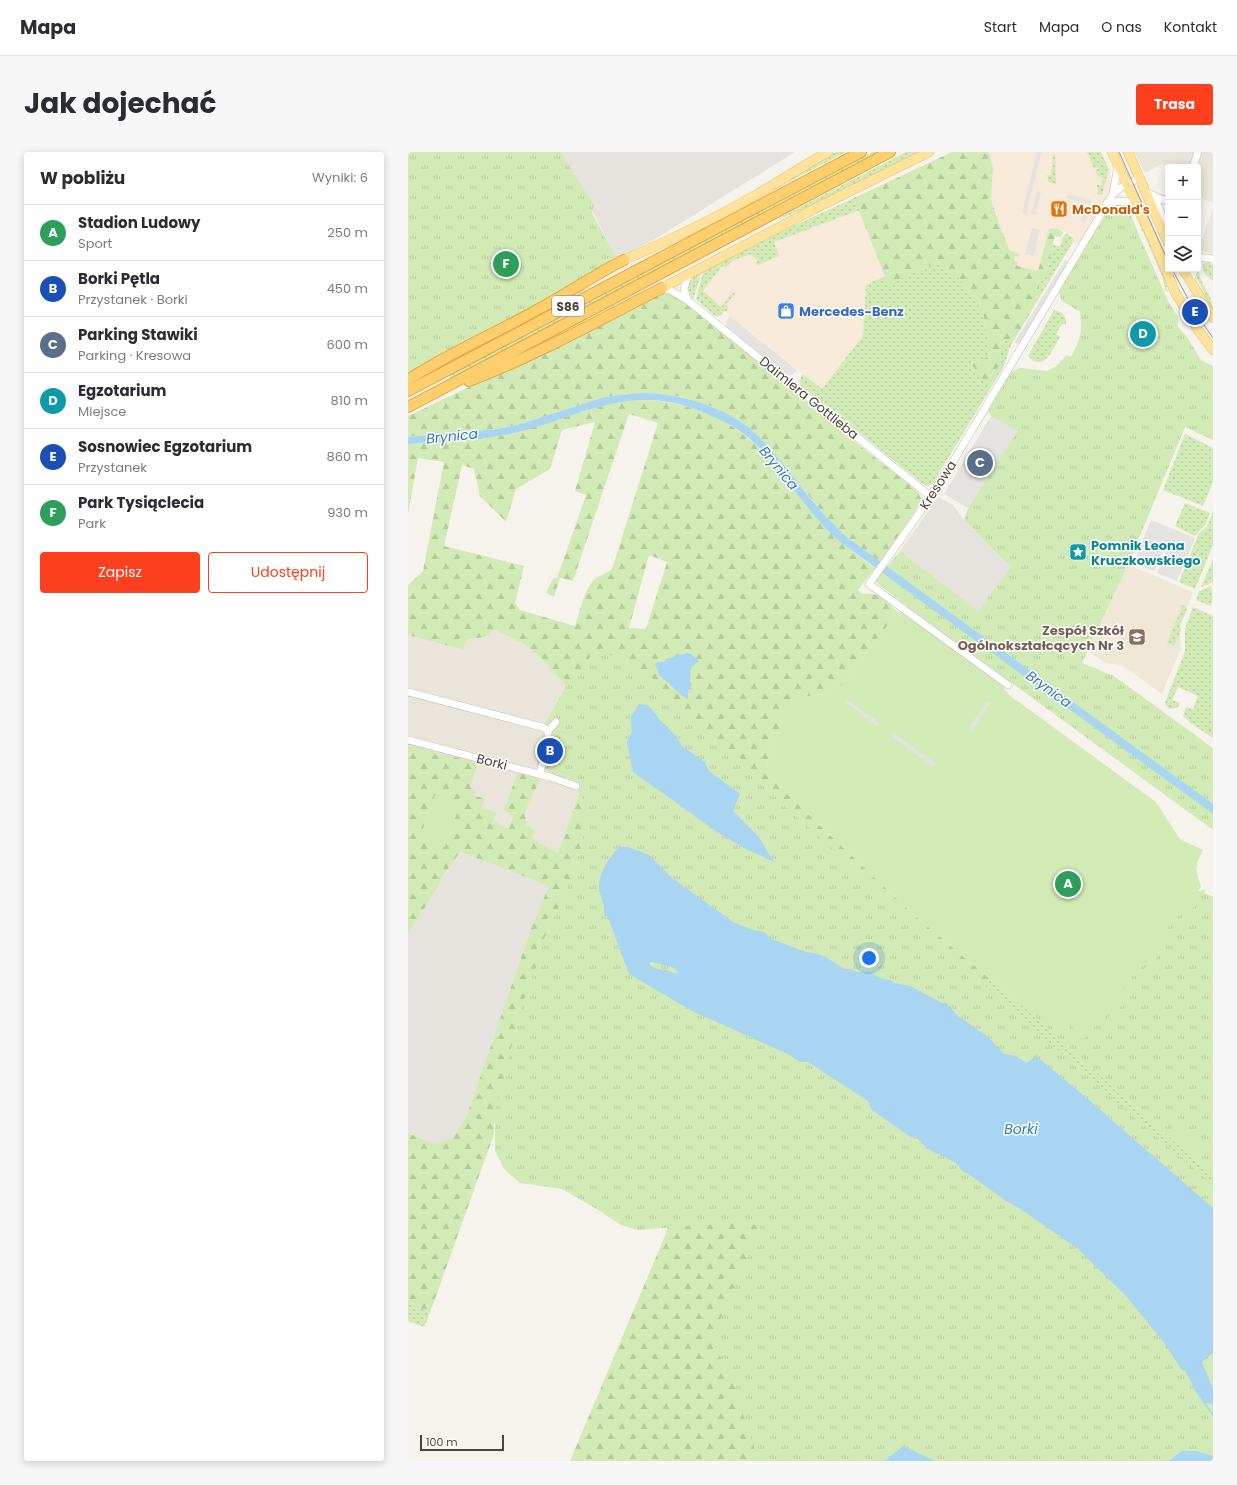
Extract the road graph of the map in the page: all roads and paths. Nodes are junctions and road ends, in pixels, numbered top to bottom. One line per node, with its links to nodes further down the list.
1 (828, 152): 20 (main road)
2 (861, 152): 30 (highway, S86)
3 (890, 152): 31 (highway, S86)
4 (929, 152): 23 (main road)
5 (1112, 152): 8 (main road)
6 (1128, 152): 10 (main road)
7 (1198, 152): 9 (street)
8 (1119, 164): 11 (main road); 13 (street)
9 (1194, 164)
10 (1139, 178): 11 (street); 12 (main road)
11 (1128, 184): 13 (street); 17 (main road)
12 (1145, 191): 14 (street); 19 (main road)
13 (1113, 194): 16 (street, Kresowa)
14 (1154, 196): 15 (street); 18 (street)
15 (1165, 199)
16 (1107, 203): 17 (street); 33 (street, Kresowa)
17 (1137, 203): 28 (main road)
18 (1165, 223)
19 (1165, 236)
20 (624, 260): 29 (highway)
21 (1186, 272): 24 (main road)
22 (1194, 272): 24 (street)
23 (688, 275): 25 (main road); 26 (street)
24 (1190, 281): 27 (main road)
25 (662, 288): 26 (street, Daimlera Gottlieba); 31 (highway)
26 (687, 300): 33 (street, Daimlera Gottlieba)
27 (1213, 318)
28 (1213, 350)
29 (408, 380)
30 (408, 392)
31 (431, 395): 32 (highway, S86)
32 (408, 407)
33 (930, 496): 34 (street, Kresowa)
34 (1008, 685)
35 (408, 692): 37 (street)
36 (556, 722): 37 (street)
37 (548, 731): 39 (street)
38 (408, 740): 39 (street, Borki)
39 (540, 774): 40 (street, Borki)
40 (576, 786)

